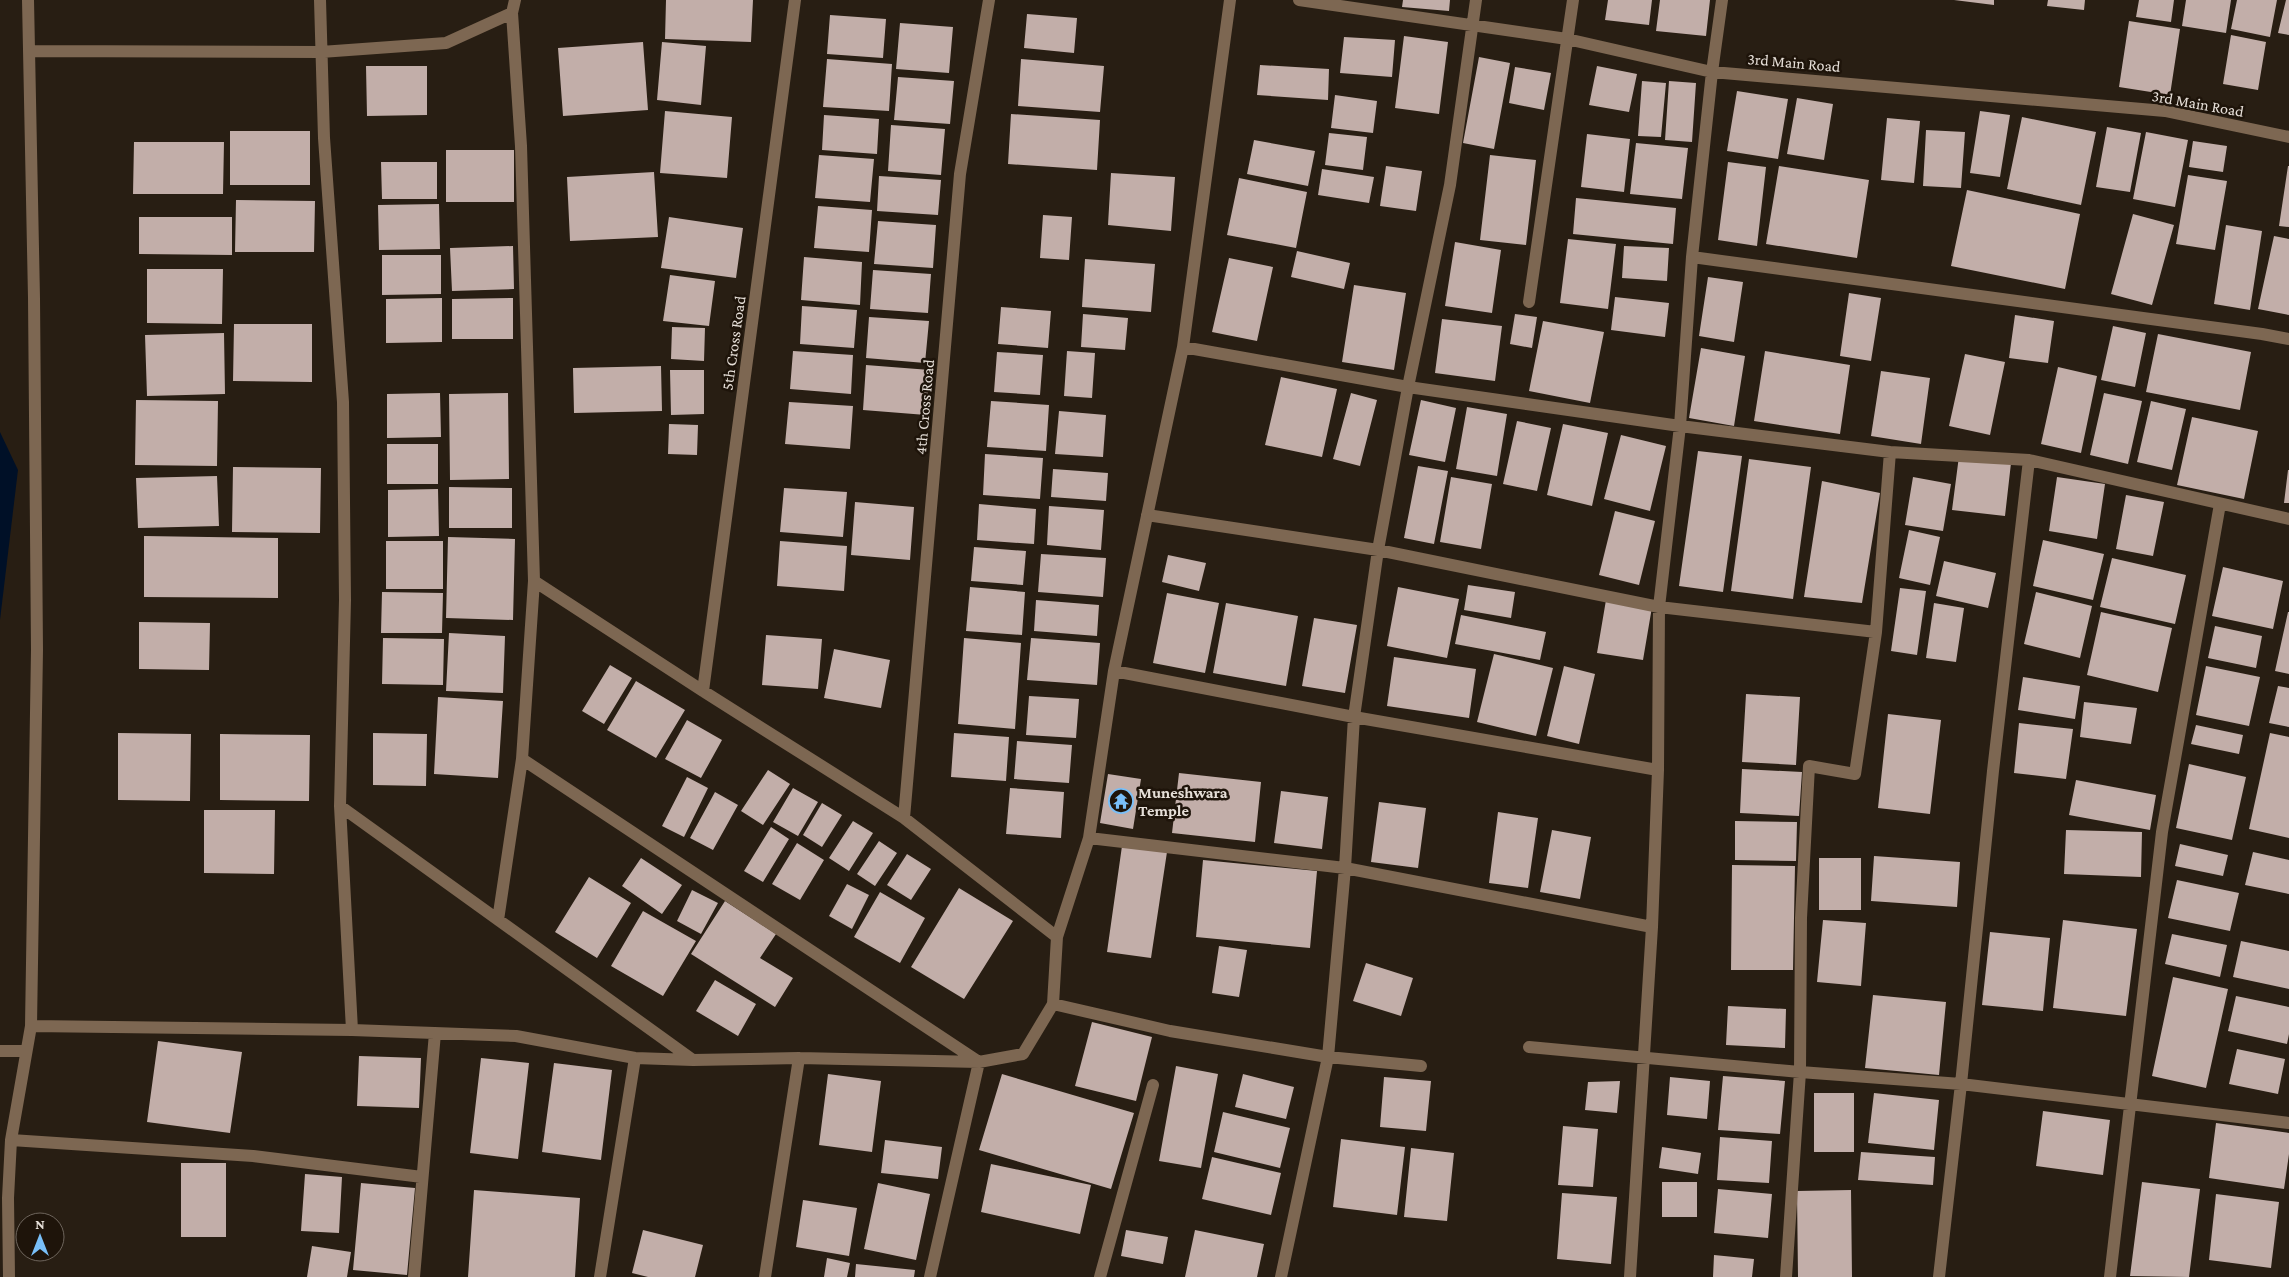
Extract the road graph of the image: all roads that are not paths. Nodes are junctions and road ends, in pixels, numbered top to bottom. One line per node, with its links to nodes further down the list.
1 (28, 0): 15 (street)
2 (320, 0): 16 (street)
3 (515, 0): 12 (street)
4 (795, 0): 35 (street, 5th Cross Road)
5 (989, 0): 40 (street, 4th Cross Road)
6 (1230, 0): 22 (street)
7 (1299, 0): 11 (street, 3rd Main Road)
8 (1476, 0): 13 (street)
9 (1573, 0): 14 (street)
10 (1722, 0): 17 (street)
11 (1324, 2): 13 (street, 3rd Main Road)
12 (512, 13): 16 (street); 31 (street)
13 (1473, 24): 14 (street, 3rd Main Road); 23 (street)
14 (1567, 39): 17 (street, 3rd Main Road); 20 (street)
15 (29, 51): 16 (street); 47 (street)
16 (321, 52): 39 (street)
17 (1712, 72): 18 (street, 3rd Main Road); 19 (street)
18 (2289, 137)
19 (1692, 256): 21 (street); 24 (street)
20 (1529, 302)
21 (2289, 340)
22 (1183, 347): 23 (street); 28 (street)
23 (1408, 387): 24 (street); 30 (street)
24 (1680, 426): 25 (street); 32 (street)
25 (1890, 452): 26 (street); 33 (street)
26 (2030, 460): 27 (street); 61 (street)
27 (2220, 504): 29 (street); 63 (street)
28 (1147, 515): 30 (street); 34 (street)
29 (2289, 518)
30 (1378, 550): 32 (street); 36 (street)
31 (534, 581): 35 (street); 37 (street)
32 (1659, 607): 33 (street); 38 (street)
33 (1876, 632): 60 (street)
34 (1114, 671): 36 (street); 41 (street)
35 (703, 691): 40 (street)
36 (1354, 716): 38 (street); 42 (street)
37 (522, 759): 43 (street); 58 (street)
38 (1658, 770): 44 (street)
39 (340, 806): 43 (street); 48 (street)
40 (904, 818): 45 (street)
41 (1089, 838): 42 (street); 45 (street)
42 (1345, 868): 44 (street); 54 (street)
43 (498, 920): 57 (street)
44 (1652, 927): 53 (street)
45 (1057, 937): 46 (street)
46 (1053, 1004): 54 (street); 58 (street)
47 (31, 1026): 48 (street); 52 (street)
48 (352, 1030): 49 (street)
49 (435, 1033): 55 (street); 66 (street)
50 (1529, 1047): 53 (street)
51 (0, 1051): 52 (street)
52 (26, 1051): 65 (street)
53 (1645, 1056): 60 (street); 74 (street)
54 (1328, 1057): 59 (street); 73 (street)
55 (635, 1058): 57 (street); 69 (street)
56 (799, 1058): 57 (street); 58 (street); 70 (street)
57 (693, 1060)
58 (979, 1062): 71 (street)
59 (1421, 1066)
60 (1800, 1072): 61 (street); 75 (street)
61 (1961, 1084): 63 (street); 76 (street)
62 (1153, 1085): 72 (street)
63 (2129, 1104): 64 (street); 77 (street)
64 (2289, 1123)
65 (10, 1140): 66 (street); 67 (street)
66 (422, 1177): 68 (street)
67 (10, 1277)
68 (414, 1277)
69 (600, 1277)
70 (766, 1277)
71 (930, 1277)
72 (1100, 1277)
73 (1281, 1277)
74 (1630, 1277)
75 (1786, 1277)
76 (1939, 1277)
77 (2110, 1277)

